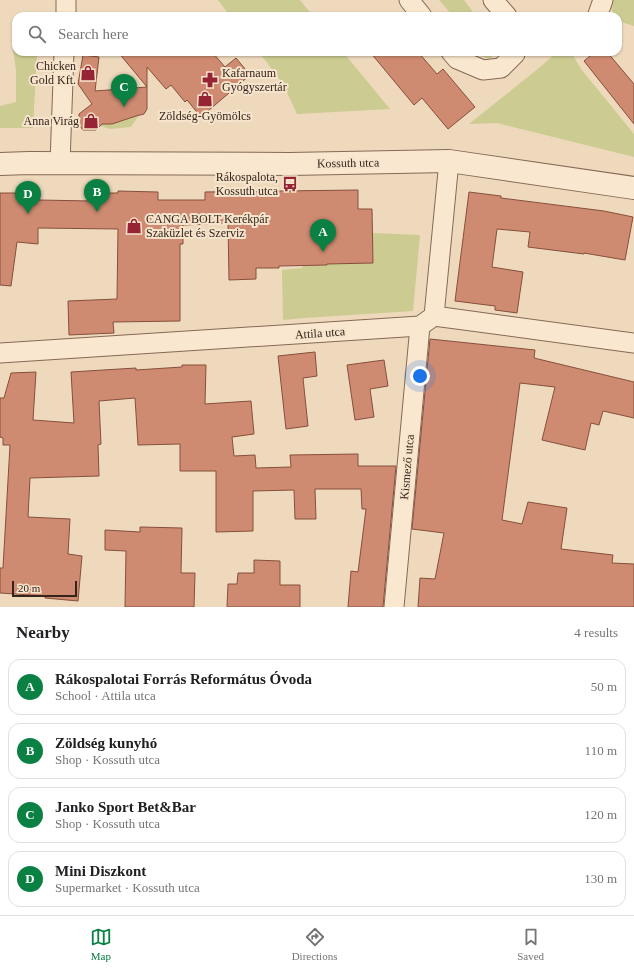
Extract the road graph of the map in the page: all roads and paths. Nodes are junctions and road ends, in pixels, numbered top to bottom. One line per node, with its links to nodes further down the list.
1 (66, 0): 4 (street)
2 (409, 0): 5 (street)
3 (493, 0): 6 (street)
4 (66, 12)
5 (419, 12)
6 (504, 12)
7 (64, 56): 11 (street)
8 (454, 56): 9 (street)
9 (513, 56)
10 (449, 161): 11 (street, Kossuth utca); 13 (street, Kossuth utca); 14 (street, Kismező utca)
11 (60, 163): 12 (street, Kossuth utca)
12 (0, 164)
13 (634, 188)
14 (427, 321): 15 (street, Attila utca); 16 (street, Attila utca); 17 (street, Kismező utca)
15 (634, 343)
16 (0, 353)
17 (394, 607)

